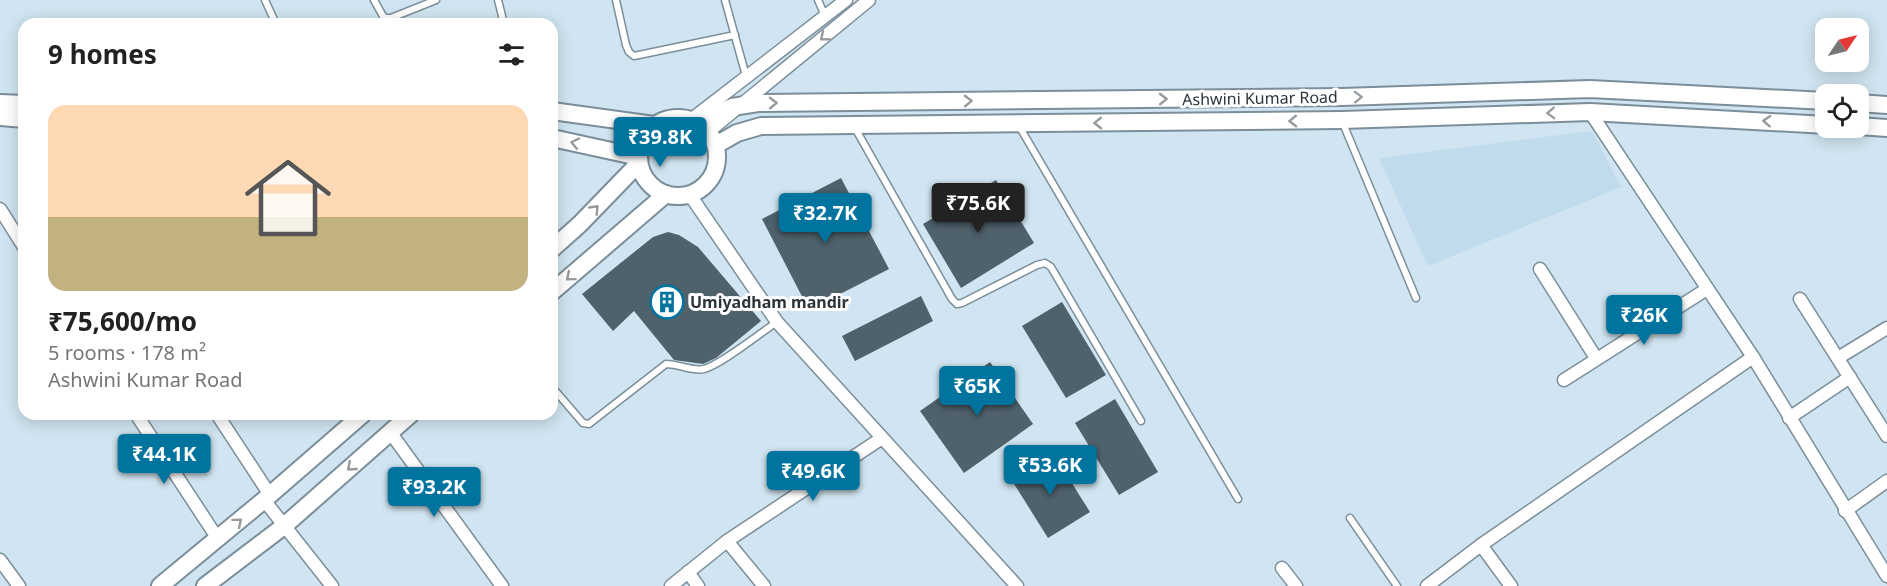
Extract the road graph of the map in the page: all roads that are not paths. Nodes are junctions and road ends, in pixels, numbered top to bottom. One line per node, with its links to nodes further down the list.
1 (265, 0): 11 (lane)
2 (374, 0): 3 (lane)
3 (436, 0)
4 (498, 0): 12 (lane)
5 (616, 0): 13 (lane)
6 (724, 0): 13 (lane)
7 (818, 0): 10 (lane)
8 (846, 0): 10 (street)
9 (869, 0): 20 (street, one-way to 20)
10 (825, 16): 14 (street)
11 (273, 18)
12 (502, 18)
13 (735, 35): 14 (lane)
14 (746, 77): 32 (street)
15 (1815, 100): 20 (main road, Ashwini Kumar Road, one-way to 15)
16 (0, 103): 17 (main road)
17 (18, 104)
18 (1869, 104): 19 (main road)
19 (1887, 105)
20 (737, 106): 32 (main road, Ashwini Kumar Road)
21 (558, 112): 28 (main road)
22 (1590, 112): 25 (main road, Ashwini Kumar Road, one-way to 25); 27 (main road, Ashwini Kumar Road, one-way to 22); 42 (street)
23 (0, 117): 24 (main road)
24 (18, 118)
25 (1342, 120): 26 (main road, Ashwini Kumar Road, one-way to 26); 43 (lane)
26 (1017, 123): 29 (main road, Ashwini Kumar Road); 66 (lane)
27 (1815, 123)
28 (654, 125): 32 (main road); 34 (main road)
29 (853, 125): 32 (main road, Ashwini Kumar Road); 60 (lane)
30 (1869, 127): 31 (main road)
31 (1887, 128)
32 (703, 130): 36 (main road)
33 (558, 140): 34 (main road, one-way to 33)
34 (639, 160): 35 (main road); 39 (main road, one-way to 34)
35 (666, 194): 36 (main road); 41 (main road, one-way to 41)
36 (690, 195): 45 (street)
37 (0, 209): 38 (street)
38 (18, 238)
39 (558, 244)
40 (1540, 269): 48 (street)
41 (558, 287)
42 (1707, 289): 47 (street); 48 (street)
43 (1416, 298)
44 (1800, 299): 49 (street)
45 (777, 322): 52 (lane); 63 (street)
46 (1887, 328): 49 (street)
47 (1753, 357): 55 (street); 72 (street)
48 (1596, 358): 51 (street)
49 (1838, 358): 50 (street)
50 (1850, 377): 54 (street); 55 (street)
51 (1564, 380)
52 (558, 394)
53 (1887, 409): 54 (street)
54 (1875, 417): 62 (street)
55 (1789, 418): 67 (street)
56 (140, 420): 70 (street)
57 (220, 420): 65 (street)
58 (356, 420): 65 (main road)
59 (404, 420): 61 (main road)
60 (1141, 421)
61 (390, 432): 69 (main road, one-way to 69); 81 (street)
62 (1887, 436)
63 (882, 438): 71 (street); 85 (street)
64 (1887, 481): 67 (street)
65 (267, 498): 69 (street); 70 (main road, one-way to 65)
66 (1238, 499)
67 (1845, 511): 76 (street)
68 (1350, 518): 87 (lane)
69 (284, 526): 79 (main road); 80 (street)
70 (218, 538): 78 (main road)
71 (727, 541): 75 (street); 84 (street)
72 (1480, 545): 88 (street); 89 (street)
73 (0, 560): 77 (street)
74 (1282, 568): 86 (street)
75 (688, 572): 82 (street); 83 (street)
76 (1887, 576)
77 (19, 586)
78 (160, 586)
79 (205, 586)
80 (332, 586)
81 (502, 586)
82 (671, 586)
83 (698, 586)
84 (764, 586)
85 (1017, 586)
86 (1296, 586)
87 (1397, 586)
88 (1427, 586)
89 (1511, 586)

